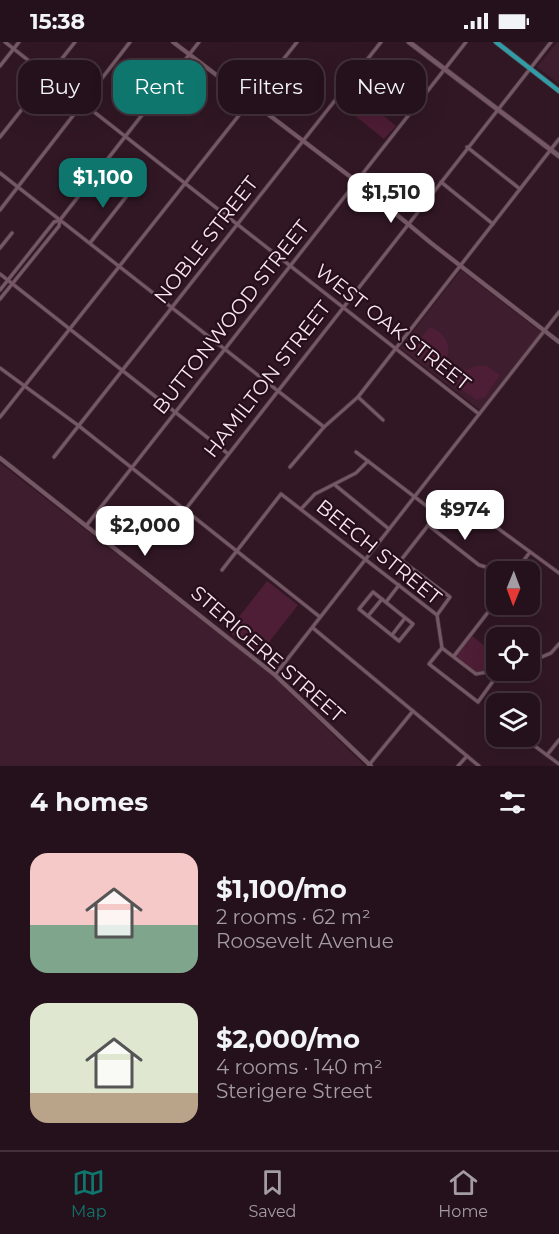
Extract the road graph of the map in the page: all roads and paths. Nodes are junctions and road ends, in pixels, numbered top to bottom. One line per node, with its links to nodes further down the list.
1 (5, 42): 13 (street, WEST OAK STREET)
2 (19, 42): 13 (street)
3 (75, 42): 16 (street)
4 (130, 42): 22 (street)
5 (173, 42): 14 (street)
6 (199, 42): 14 (street)
7 (297, 42): 17 (street)
8 (381, 42): 33 (street, NOBLE STREET)
9 (409, 42): 19 (main road)
10 (465, 42): 19 (street, BUTTONWOOD STREET)
11 (496, 42): 20 (main road)
12 (551, 42): 20 (street, HAMILTON STREET)
13 (14, 49): 15 (street, WEST OAK STREET); 18 (street)
14 (189, 55): 21 (street); 30 (street)
15 (27, 60)
16 (61, 60)
17 (283, 60)
18 (0, 66)
19 (445, 69): 24 (main road); 38 (street, BUTTONWOOD STREET)
20 (530, 69): 23 (main road); 24 (street, HAMILTON STREET)
21 (218, 77)
22 (101, 78)
23 (559, 91)
24 (497, 111): 34 (street, HAMILTON STREET); 35 (main road)
25 (18, 114): 31 (street)
26 (73, 114): 41 (street)
27 (97, 114): 30 (street, WEST OAK STREET)
28 (240, 114): 40 (street)
29 (266, 114): 33 (street)
30 (125, 136): 40 (street, WEST OAK STREET); 45 (street)
31 (0, 137)
32 (559, 139): 35 (street)
33 (302, 141): 38 (street); 47 (street, NOBLE STREET)
34 (468, 147): 39 (street, HAMILTON STREET); 43 (street)
35 (550, 151): 36 (main road); 43 (street)
36 (559, 156)
37 (0, 173): 41 (street)
38 (356, 181): 46 (street); 54 (street, BUTTONWOOD STREET)
39 (441, 182): 46 (street, HAMILTON STREET); 48 (street)
40 (185, 184): 47 (street, WEST OAK STREET); 56 (street)
41 (18, 187): 44 (street); 45 (street)
42 (133, 188): 50 (street)
43 (520, 189): 48 (street)
44 (0, 210)
45 (60, 220): 50 (street); 51 (street); 53 (street)
46 (408, 223): 55 (street); 62 (street, HAMILTON STREET)
47 (237, 224): 54 (street, WEST OAK STREET); 63 (street, NOBLE STREET)
48 (493, 224): 55 (street)
49 (12, 233): 52 (street)
50 (90, 243): 56 (street)
51 (34, 247): 53 (street); 58 (street)
52 (0, 248)
53 (39, 251): 59 (street)
54 (289, 265): 62 (street, WEST OAK STREET); 68 (street, BUTTONWOOD STREET)
55 (460, 265): 66 (street); 69 (street)
56 (119, 266): 63 (street); 65 (street)
57 (0, 274): 58 (street)
58 (8, 280): 59 (street); 60 (street)
59 (12, 284): 61 (street); 65 (street)
60 (0, 290)
61 (0, 299)
62 (343, 307): 69 (street, WEST OAK STREET); 73 (street, HAMILTON STREET)
63 (172, 309): 68 (street); 71 (street, NOBLE STREET)
64 (559, 312): 66 (street)
65 (70, 328): 71 (street); 72 (street)
66 (544, 332): 67 (street); 76 (street)
67 (559, 342)
68 (225, 348): 73 (street); 75 (street, BUTTONWOOD STREET)
69 (396, 348): 74 (street); 76 (street, WEST OAK STREET)
70 (0, 368): 72 (street)
71 (122, 370): 75 (street); 79 (street, NOBLE STREET)
72 (25, 386): 77 (street); 79 (street)
73 (277, 390): 80 (street); 82 (street, HAMILTON STREET)
74 (357, 397): 78 (street); 80 (street)
75 (176, 412): 82 (street); 87 (street, BUTTONWOOD STREET)
76 (479, 414): 89 (street)
77 (0, 417)
78 (383, 420)
79 (79, 426): 83 (street, NOBLE STREET); 87 (street)
80 (324, 427): 86 (street)
81 (356, 452): 85 (street)
82 (227, 453): 91 (street, HAMILTON STREET)
83 (54, 456)
84 (0, 458): 94 (street, STERIGERE STREET)
85 (368, 461): 88 (street); 89 (street)
86 (291, 467)
87 (131, 468): 91 (street); 94 (street, BUTTONWOOD STREET)
88 (335, 485): 90 (street); 95 (street)
89 (414, 496): 92 (street); 95 (street)
90 (301, 509): 96 (street, BEECH STREET); 98 (street, BEECH STREET)
91 (184, 510): 96 (street)
92 (437, 513): 93 (street); 97 (street)
93 (428, 525): 100 (street); 106 (street)
94 (86, 526): 118 (street, STERIGERE STREET)
95 (389, 529): 98 (street)
96 (236, 550): 101 (street); 109 (street)
97 (531, 552): 99 (street); 102 (street)
98 (365, 559): 103 (street, BEECH STREET); 109 (street)
99 (524, 561)
100 (486, 567)
101 (222, 570)
102 (559, 573)
103 (399, 585): 105 (street); 106 (street, BEECH STREET)
104 (381, 599): 105 (street); 108 (street); 108 (street)
105 (386, 602): 110 (street)
106 (437, 615): 114 (street, BEECH STREET)
107 (486, 615): 115 (street)
108 (368, 616): 112 (street)
109 (320, 617): 111 (street)
110 (405, 618): 112 (street); 112 (street)
111 (313, 628): 118 (street); 120 (street)
112 (392, 636)
113 (559, 644): 116 (street)
114 (442, 648): 115 (street); 119 (street)
115 (454, 657): 117 (street)
116 (540, 658)
117 (486, 673)
118 (275, 675): 126 (street, STERIGERE STREET)
119 (493, 681)
120 (413, 711): 124 (street); 126 (street)
121 (559, 740): 123 (street)
122 (536, 747): 123 (street)
123 (547, 754): 125 (street)
124 (466, 756): 127 (street); 128 (street)
125 (559, 764)
126 (370, 765)
127 (458, 766)
128 (479, 766)

